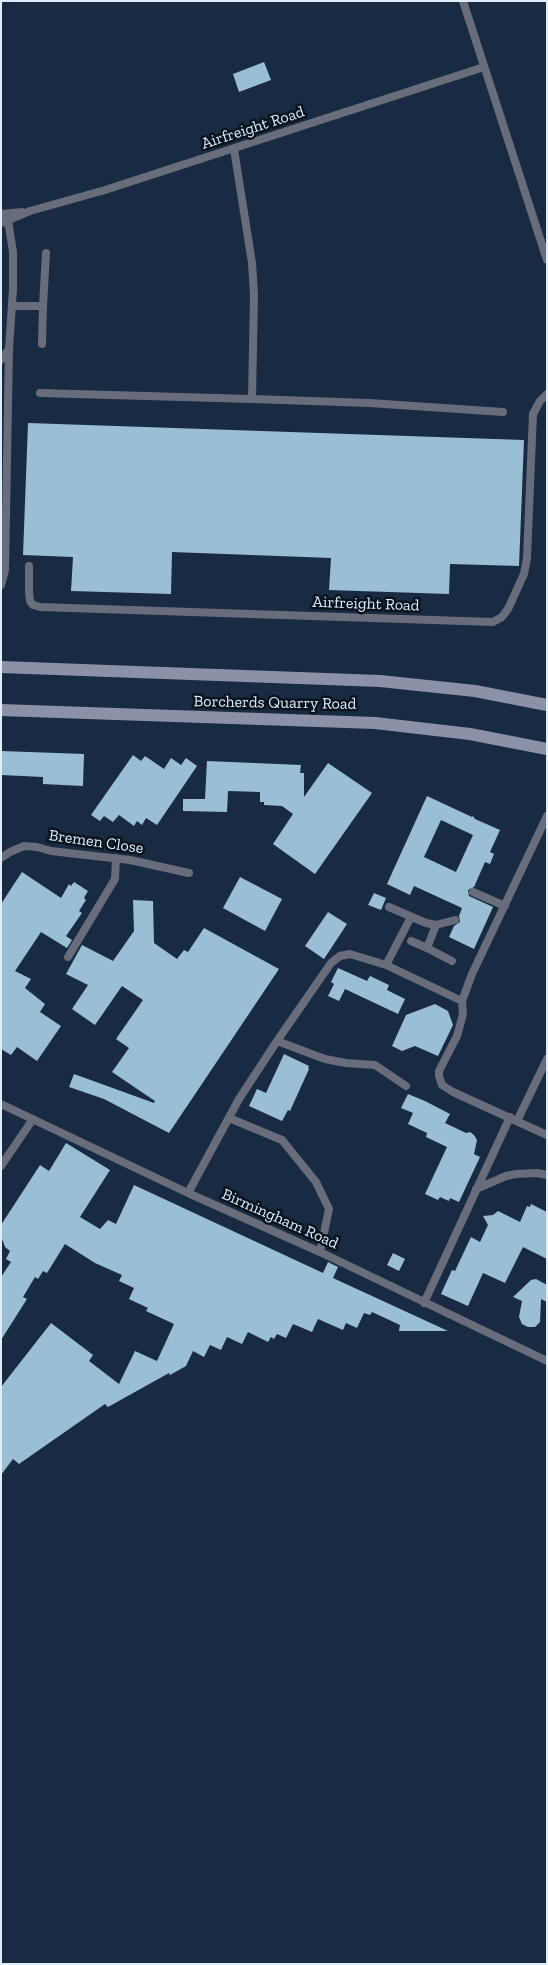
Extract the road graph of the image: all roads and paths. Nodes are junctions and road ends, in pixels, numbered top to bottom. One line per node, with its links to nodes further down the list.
1 (463, 1): 2 (lane)
2 (484, 67): 3 (lane, Airfreight Road); 8 (lane)
3 (234, 149): 4 (lane, Airfreight Road); 16 (lane)
4 (30, 211): 5 (lane, Airfreight Road); 6 (lane, Airfreight Road)
5 (1, 214)
6 (5, 222): 9 (lane)
7 (46, 253): 10 (lane)
8 (547, 260)
9 (12, 306): 10 (lane); 12 (lane)
10 (44, 306): 11 (lane)
11 (42, 344)
12 (9, 349): 13 (lane); 19 (lane)
13 (1, 360)
14 (40, 393): 16 (lane)
15 (547, 394): 18 (lane, Airfreight Road)
16 (252, 399): 17 (lane)
17 (503, 412)
18 (29, 566)
19 (1, 585)
20 (1, 667): 21 (main road, Borcherds Quarry Road)
21 (547, 705)
22 (1, 710): 23 (main road, Borcherds Quarry Road)
23 (547, 748)
24 (547, 816): 29 (lane)
25 (1, 858): 26 (lane, Bremen Close)
26 (116, 858): 27 (lane, Bremen Close); 36 (lane)
27 (189, 873)
28 (474, 892): 29 (lane)
29 (505, 906): 39 (lane)
30 (390, 907): 31 (lane)
31 (410, 917): 33 (lane); 38 (lane)
32 (455, 920): 33 (lane)
33 (436, 925): 35 (lane)
34 (411, 941): 35 (lane)
35 (427, 948): 37 (lane)
36 (68, 957)
37 (452, 961)
38 (386, 966): 39 (lane); 40 (lane)
39 (462, 1001): 46 (lane)
40 (277, 1041): 42 (lane); 44 (lane)
41 (547, 1059): 46 (lane)
42 (406, 1086)
43 (1, 1104): 45 (lane, Birmingham Road)
44 (229, 1118): 51 (lane); 52 (lane)
45 (32, 1119): 48 (lane); 51 (lane, Birmingham Road)
46 (513, 1119): 47 (lane); 50 (lane)
47 (547, 1135)
48 (1, 1166)
49 (547, 1175): 50 (lane)
50 (476, 1189): 53 (lane)
51 (188, 1193): 52 (lane, Birmingham Road)
52 (320, 1252): 53 (lane, Birmingham Road)
53 (424, 1303): 54 (lane, Birmingham Road)
54 (547, 1361)

